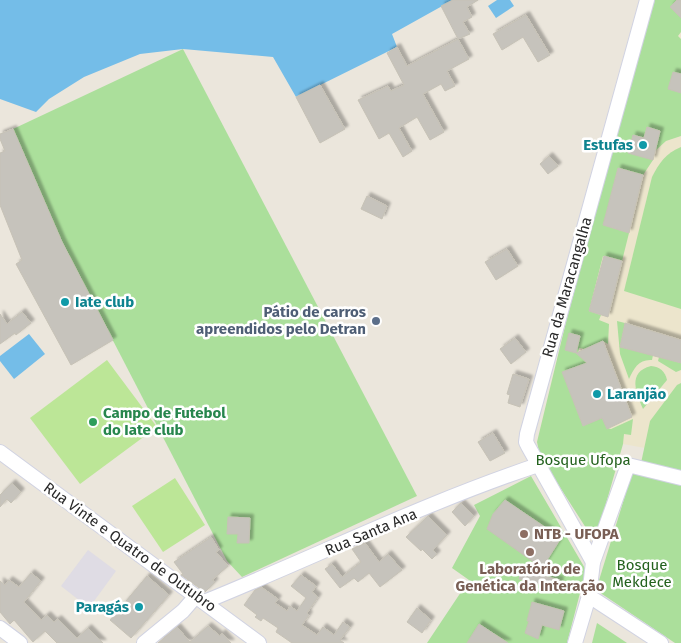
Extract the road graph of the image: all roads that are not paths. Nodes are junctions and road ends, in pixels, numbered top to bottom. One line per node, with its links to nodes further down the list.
1 (647, 0): 3 (street, Rua da Maracangalha)
2 (0, 452): 7 (street, Rua Vinte e Quatro de Outubro)
3 (538, 465): 5 (street, Rua da Maracangalha); 7 (street, Rua Santa Ana)
4 (681, 478): 5 (street)
5 (593, 562): 6 (street)
6 (589, 596): 12 (street); 13 (street)
7 (200, 599): 10 (street); 11 (street, Rua Vinte e Quatro de Outubro)
8 (0, 628): 9 (street)
9 (20, 643)
10 (144, 643)
11 (259, 643)
12 (575, 643)
13 (661, 643)

